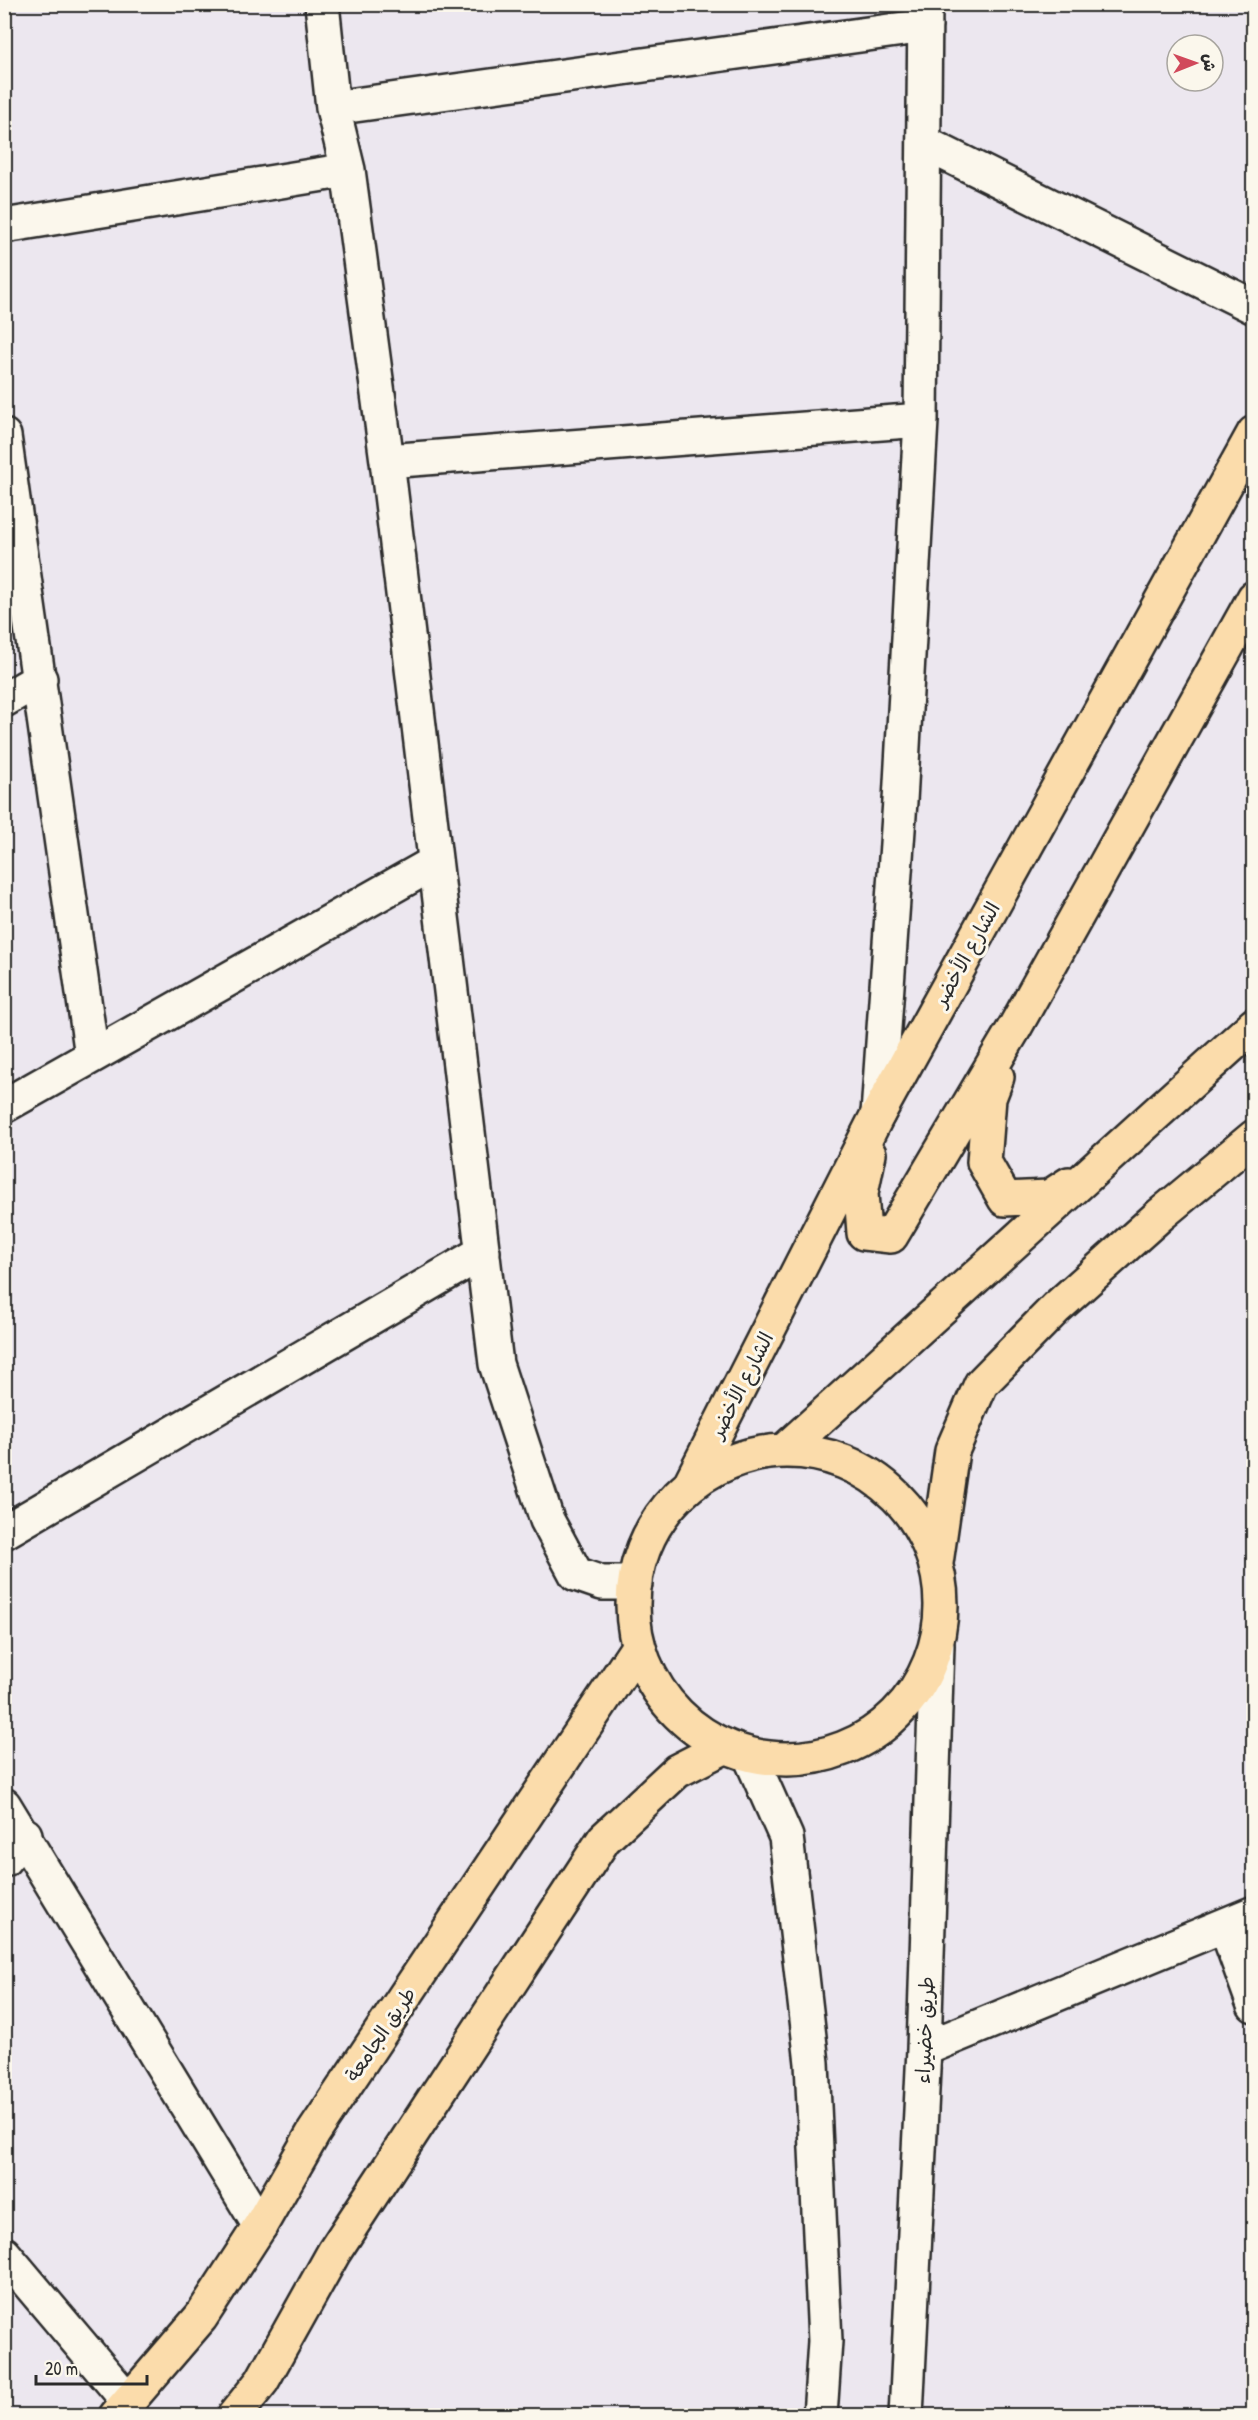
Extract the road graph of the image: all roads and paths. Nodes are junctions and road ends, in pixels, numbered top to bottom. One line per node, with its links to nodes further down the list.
1 (322, 4): 3 (street)
2 (925, 15): 3 (street); 4 (street)
3 (333, 108): 5 (street)
4 (924, 143): 7 (street); 8 (street)
5 (348, 170): 6 (street); 11 (street)
6 (4, 226)
7 (1254, 307)
8 (921, 420): 11 (street); 20 (street)
9 (1254, 433): 20 (main road, الشارع الأخضر)
10 (4, 436): 13 (street)
11 (387, 461): 15 (street)
12 (1254, 598): 17 (main road)
13 (40, 679): 14 (street); 18 (street)
14 (4, 700)
15 (434, 863): 18 (street); 23 (street)
16 (1254, 1025): 22 (main road)
17 (1015, 1027): 20 (main road); 22 (main road)
18 (92, 1056): 19 (street)
19 (4, 1106)
20 (878, 1114): 25 (main road, الشارع الأخضر)
21 (1254, 1137): 27 (main road)
22 (1103, 1161): 24 (main road)
23 (483, 1252): 26 (street); 28 (street)
24 (786, 1449): 25 (main road); 27 (main road)
25 (691, 1482): 28 (main road)
26 (4, 1532)
27 (936, 1563): 29 (main road)
28 (635, 1583): 30 (main road)
29 (937, 1645): 31 (main road); 37 (street, طريق خضيراء)
30 (638, 1647): 31 (main road); 38 (main road, طريق الجامعة)
31 (737, 1751): 41 (main road); 42 (street)
32 (4, 1805): 33 (street)
33 (25, 1835): 34 (street); 38 (street)
34 (4, 1860)
35 (1239, 1919): 36 (street); 37 (street)
36 (1254, 2005)
37 (924, 2049): 43 (street, طريق خضيراء)
38 (260, 2226): 40 (main road, طريق الجامعة)
39 (4, 2254): 40 (street)
40 (123, 2409)
41 (234, 2415)
42 (820, 2415)
43 (906, 2415)

